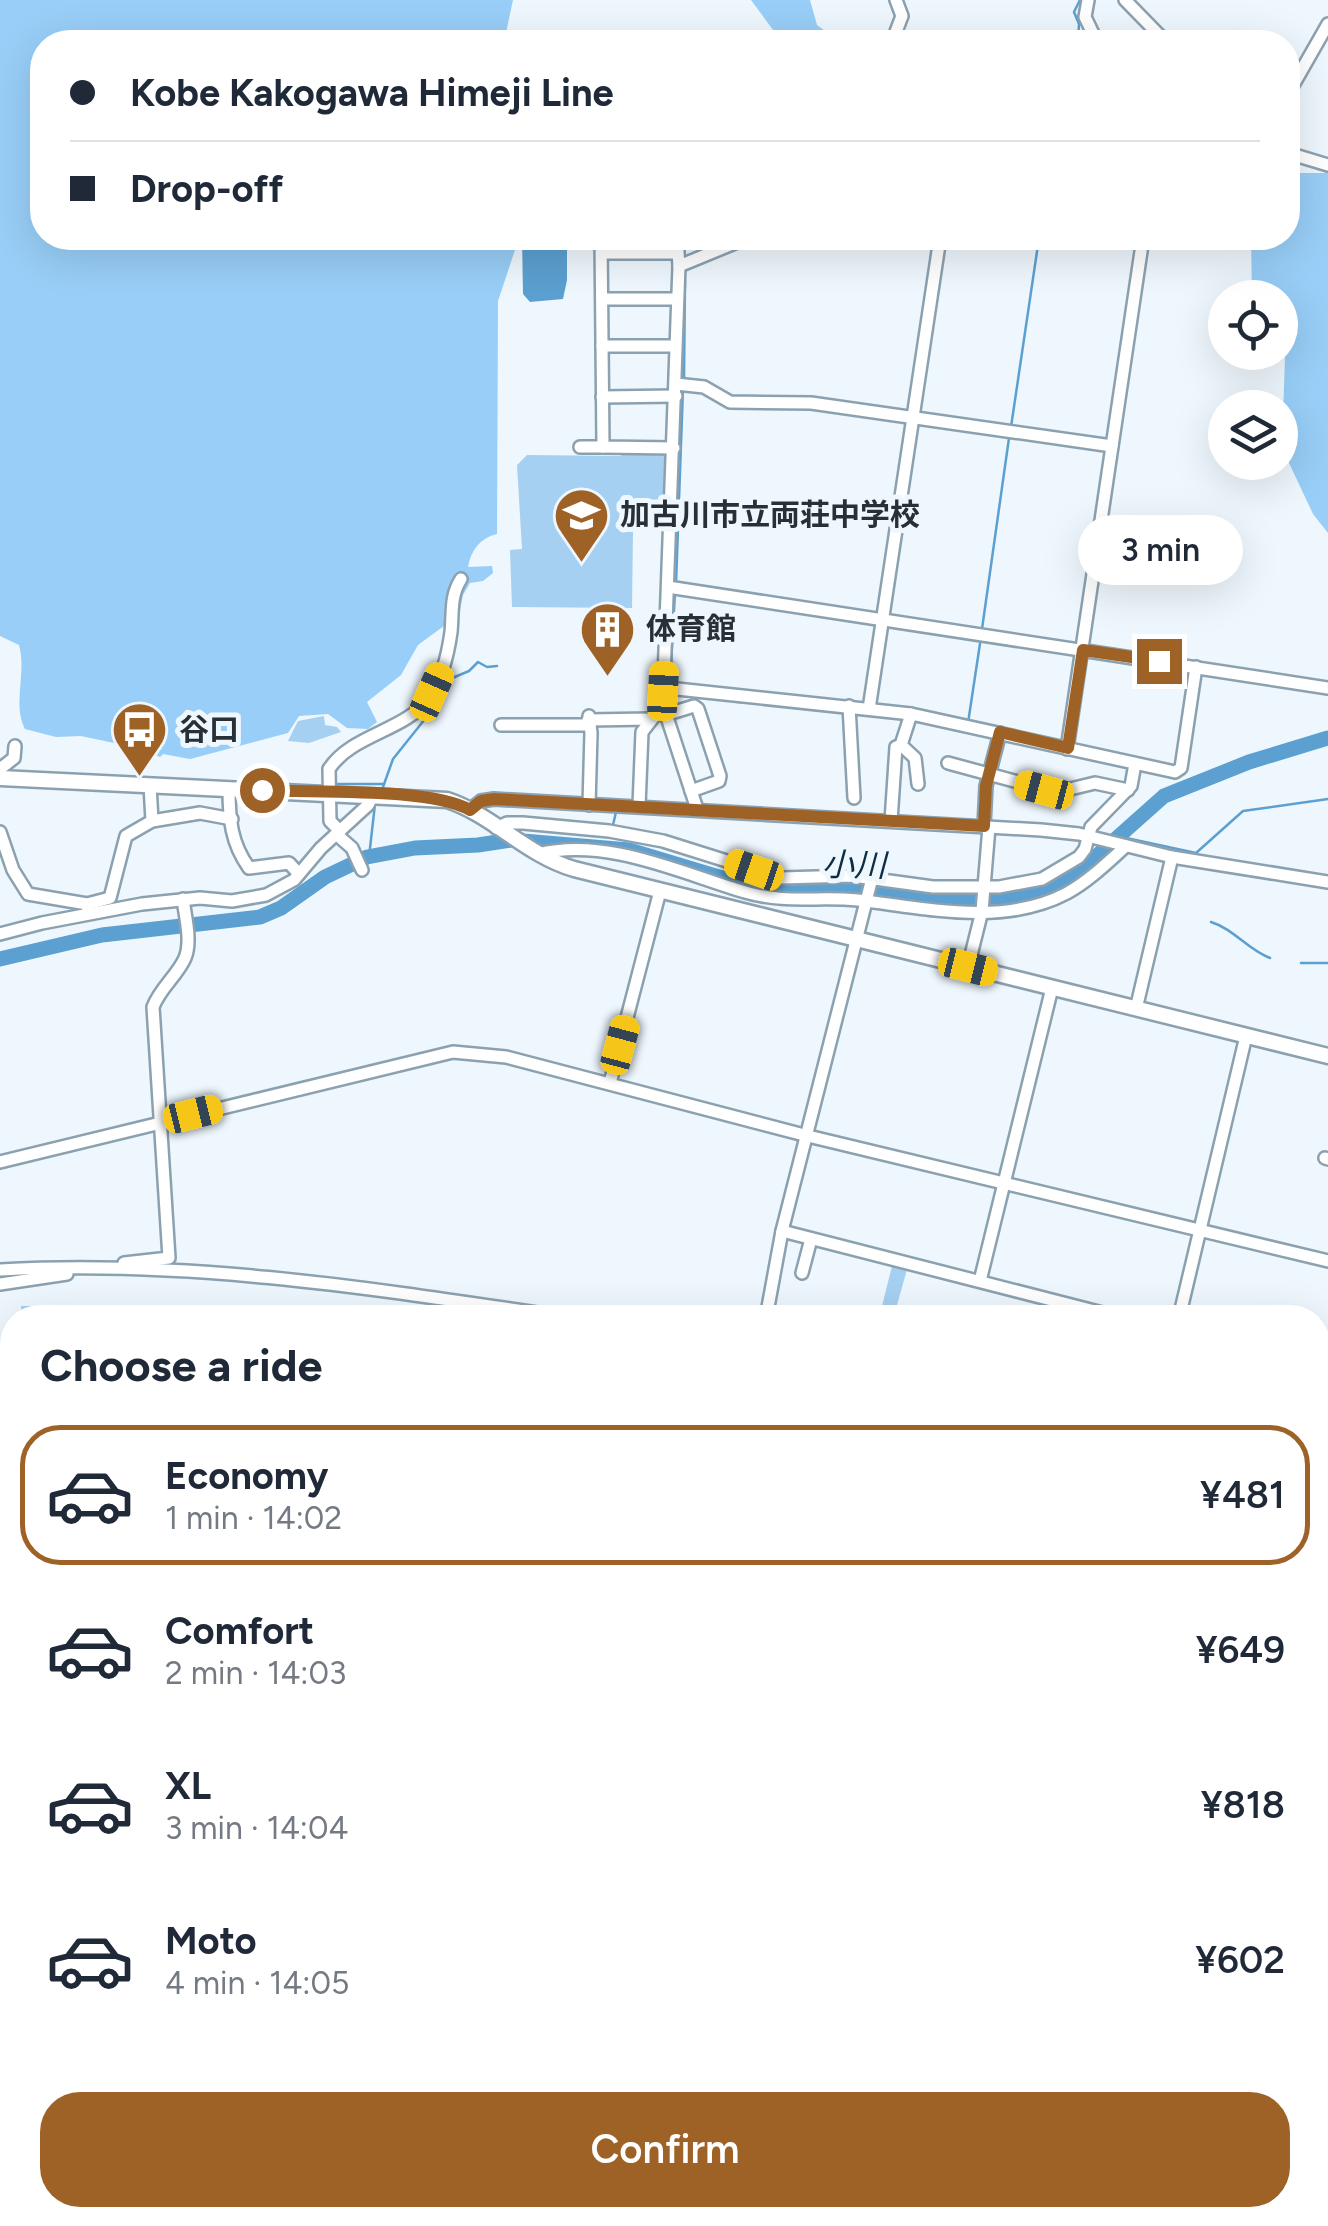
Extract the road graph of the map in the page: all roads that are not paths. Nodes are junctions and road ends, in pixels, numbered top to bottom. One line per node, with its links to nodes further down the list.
1 (896, 0): 5 (street)
2 (1088, 0): 6 (street)
3 (1126, 0): 7 (street)
4 (1328, 24): 8 (street)
5 (897, 30)
6 (1090, 30)
7 (1155, 30)
8 (1300, 73)
9 (1300, 157): 10 (street)
10 (1328, 165)
11 (602, 250): 16 (street)
12 (677, 250): 17 (street)
13 (709, 250): 17 (street)
14 (938, 250): 24 (street)
15 (1141, 250): 25 (street)
16 (602, 253): 17 (street); 18 (street)
17 (677, 260): 19 (street)
18 (602, 299): 19 (street); 20 (street)
19 (677, 299): 21 (street)
20 (602, 346): 21 (street); 23 (street)
21 (676, 346): 22 (street)
22 (676, 390): 23 (street); 24 (street); 28 (street)
23 (602, 397): 26 (street)
24 (913, 417): 25 (street); 31 (street)
25 (1112, 446): 32 (street)
26 (602, 447): 27 (street); 28 (street)
27 (580, 448)
28 (674, 448): 30 (street)
29 (461, 579): 57 (street)
30 (668, 587): 31 (street); 35 (street)
31 (884, 622): 32 (street); 37 (street)
32 (1083, 650): 33 (street); 46 (street)
33 (1196, 667): 34 (street); 48 (street)
34 (1328, 688)
35 (663, 691): 36 (street); 38 (street)
36 (850, 706): 37 (street); 59 (street)
37 (869, 709): 39 (street)
38 (665, 710): 40 (street); 55 (street); 55 (street)
39 (910, 717): 43 (street); 44 (street)
40 (651, 719): 41 (street); 61 (street)
41 (589, 720): 42 (street); 60 (street)
42 (501, 725)
43 (1000, 736): 46 (street); 50 (street)
44 (901, 745): 52 (street); 66 (street)
45 (15, 746): 49 (street)
46 (1068, 748): 48 (street)
47 (948, 763): 50 (street)
48 (1135, 768): 56 (street)
49 (0, 770)
50 (989, 774): 56 (street); 67 (street)
51 (0, 778): 53 (main road)
52 (918, 784)
53 (150, 785): 54 (main road); 65 (street)
54 (229, 788): 57 (main road); 64 (street)
55 (692, 790): 62 (street)
56 (1128, 790): 71 (street)
57 (330, 793): 58 (main road); 70 (street)
58 (373, 794): 63 (main road); 70 (street)
59 (854, 798)
60 (589, 805): 61 (street); 63 (street)
61 (639, 806): 62 (street)
62 (697, 809): 66 (street)
63 (470, 810): 68 (main road)
64 (232, 819): 65 (street); 77 (street)
65 (152, 821): 85 (street)
66 (891, 821): 67 (street)
67 (987, 826): 71 (street); 81 (street)
68 (496, 828): 73 (main road); 81 (street)
69 (0, 832): 85 (street)
70 (338, 833): 76 (street); 77 (street)
71 (1093, 837): 72 (street); 81 (street)
72 (1125, 845): 74 (street); 87 (street)
73 (534, 853): 80 (street); 82 (main road)
74 (1172, 856): 79 (street); 92 (street)
75 (740, 868): 80 (street)
76 (362, 870)
77 (299, 874): 83 (street)
78 (870, 882): 84 (street)
79 (1328, 882)
80 (735, 888): 84 (street); 86 (street)
81 (984, 888): 87 (street)
82 (660, 890): 86 (main road); 95 (street)
83 (182, 899): 85 (street); 96 (street)
84 (866, 901): 87 (street); 89 (street)
85 (88, 909): 88 (street)
86 (729, 909): 89 (main road)
87 (982, 911): 90 (street)
88 (0, 934)
89 (856, 940): 90 (main road); 97 (street)
90 (968, 967): 91 (main road)
91 (1052, 988): 92 (main road); 99 (street)
92 (1136, 1009): 93 (main road)
93 (1246, 1036): 94 (main road); 101 (street)
94 (1328, 1056)
95 (610, 1083): 96 (street); 97 (street)
96 (160, 1122): 98 (street); 104 (street)
97 (808, 1136): 99 (street); 100 (street)
98 (0, 1162)
99 (1004, 1181): 101 (street); 107 (street)
100 (782, 1231): 102 (street); 110 (street)
101 (1200, 1231): 103 (street); 112 (street)
102 (811, 1238): 106 (street); 107 (street)
103 (1328, 1261)
104 (99, 1269): 105 (street); 108 (street); 109 (street)
105 (0, 1270)
106 (802, 1273)
107 (980, 1281): 111 (street)
108 (0, 1284)
109 (481, 1305)
110 (768, 1305)
111 (1055, 1305)
112 (1182, 1305)

